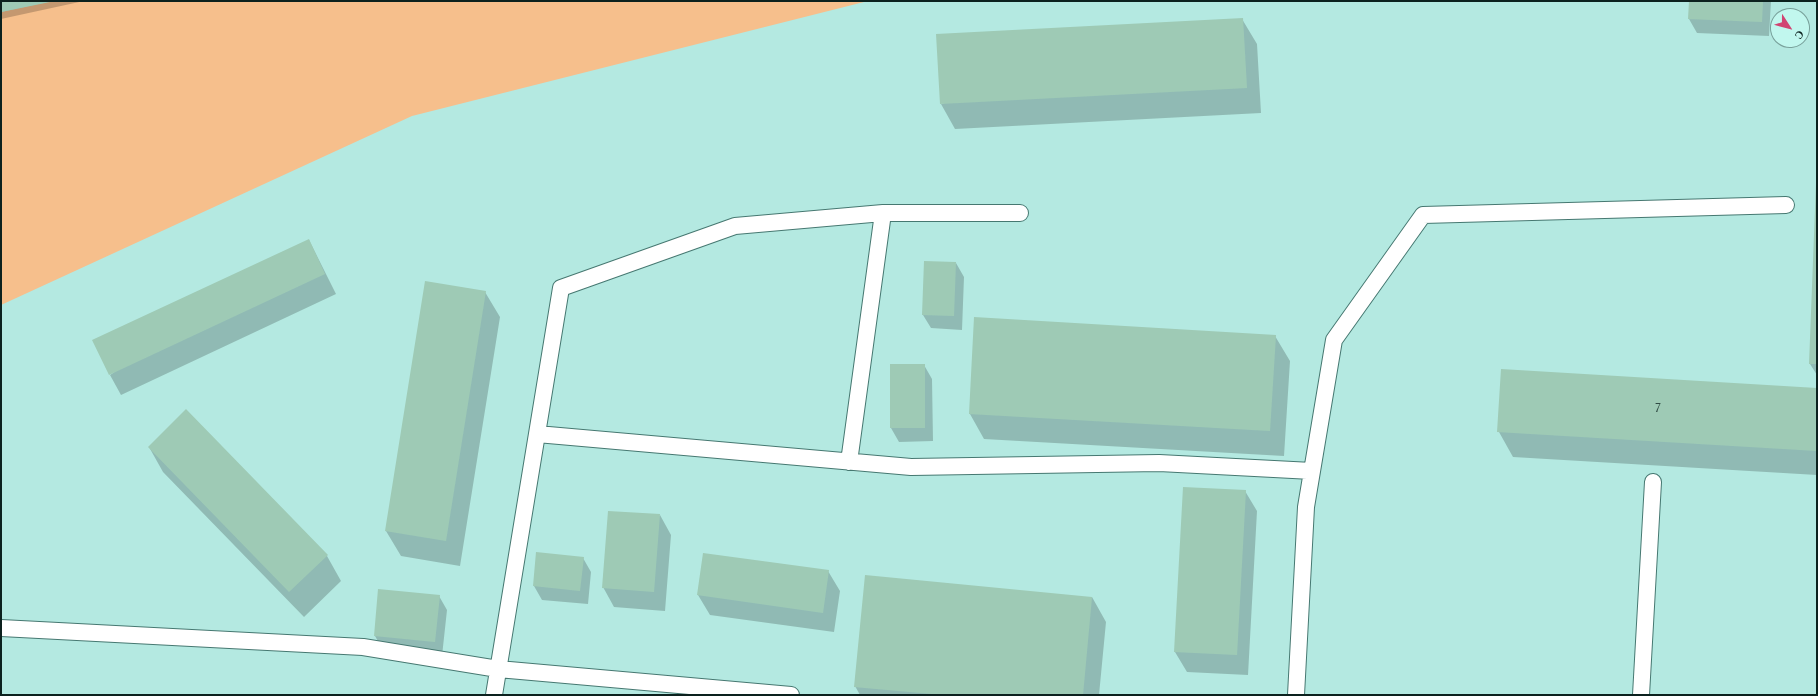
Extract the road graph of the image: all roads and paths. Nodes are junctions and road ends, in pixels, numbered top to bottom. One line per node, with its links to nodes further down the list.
1 (1786, 205): 6 (lane)
2 (882, 213): 3 (lane); 4 (lane); 5 (lane)
3 (1020, 213)
4 (537, 434): 5 (lane); 9 (lane)
5 (849, 462): 6 (lane)
6 (1312, 471): 12 (lane)
7 (1653, 482): 13 (lane)
8 (1, 628): 9 (lane)
9 (498, 669): 10 (lane); 11 (lane)
10 (494, 695)
11 (791, 695)
12 (1296, 695)
13 (1641, 695)

